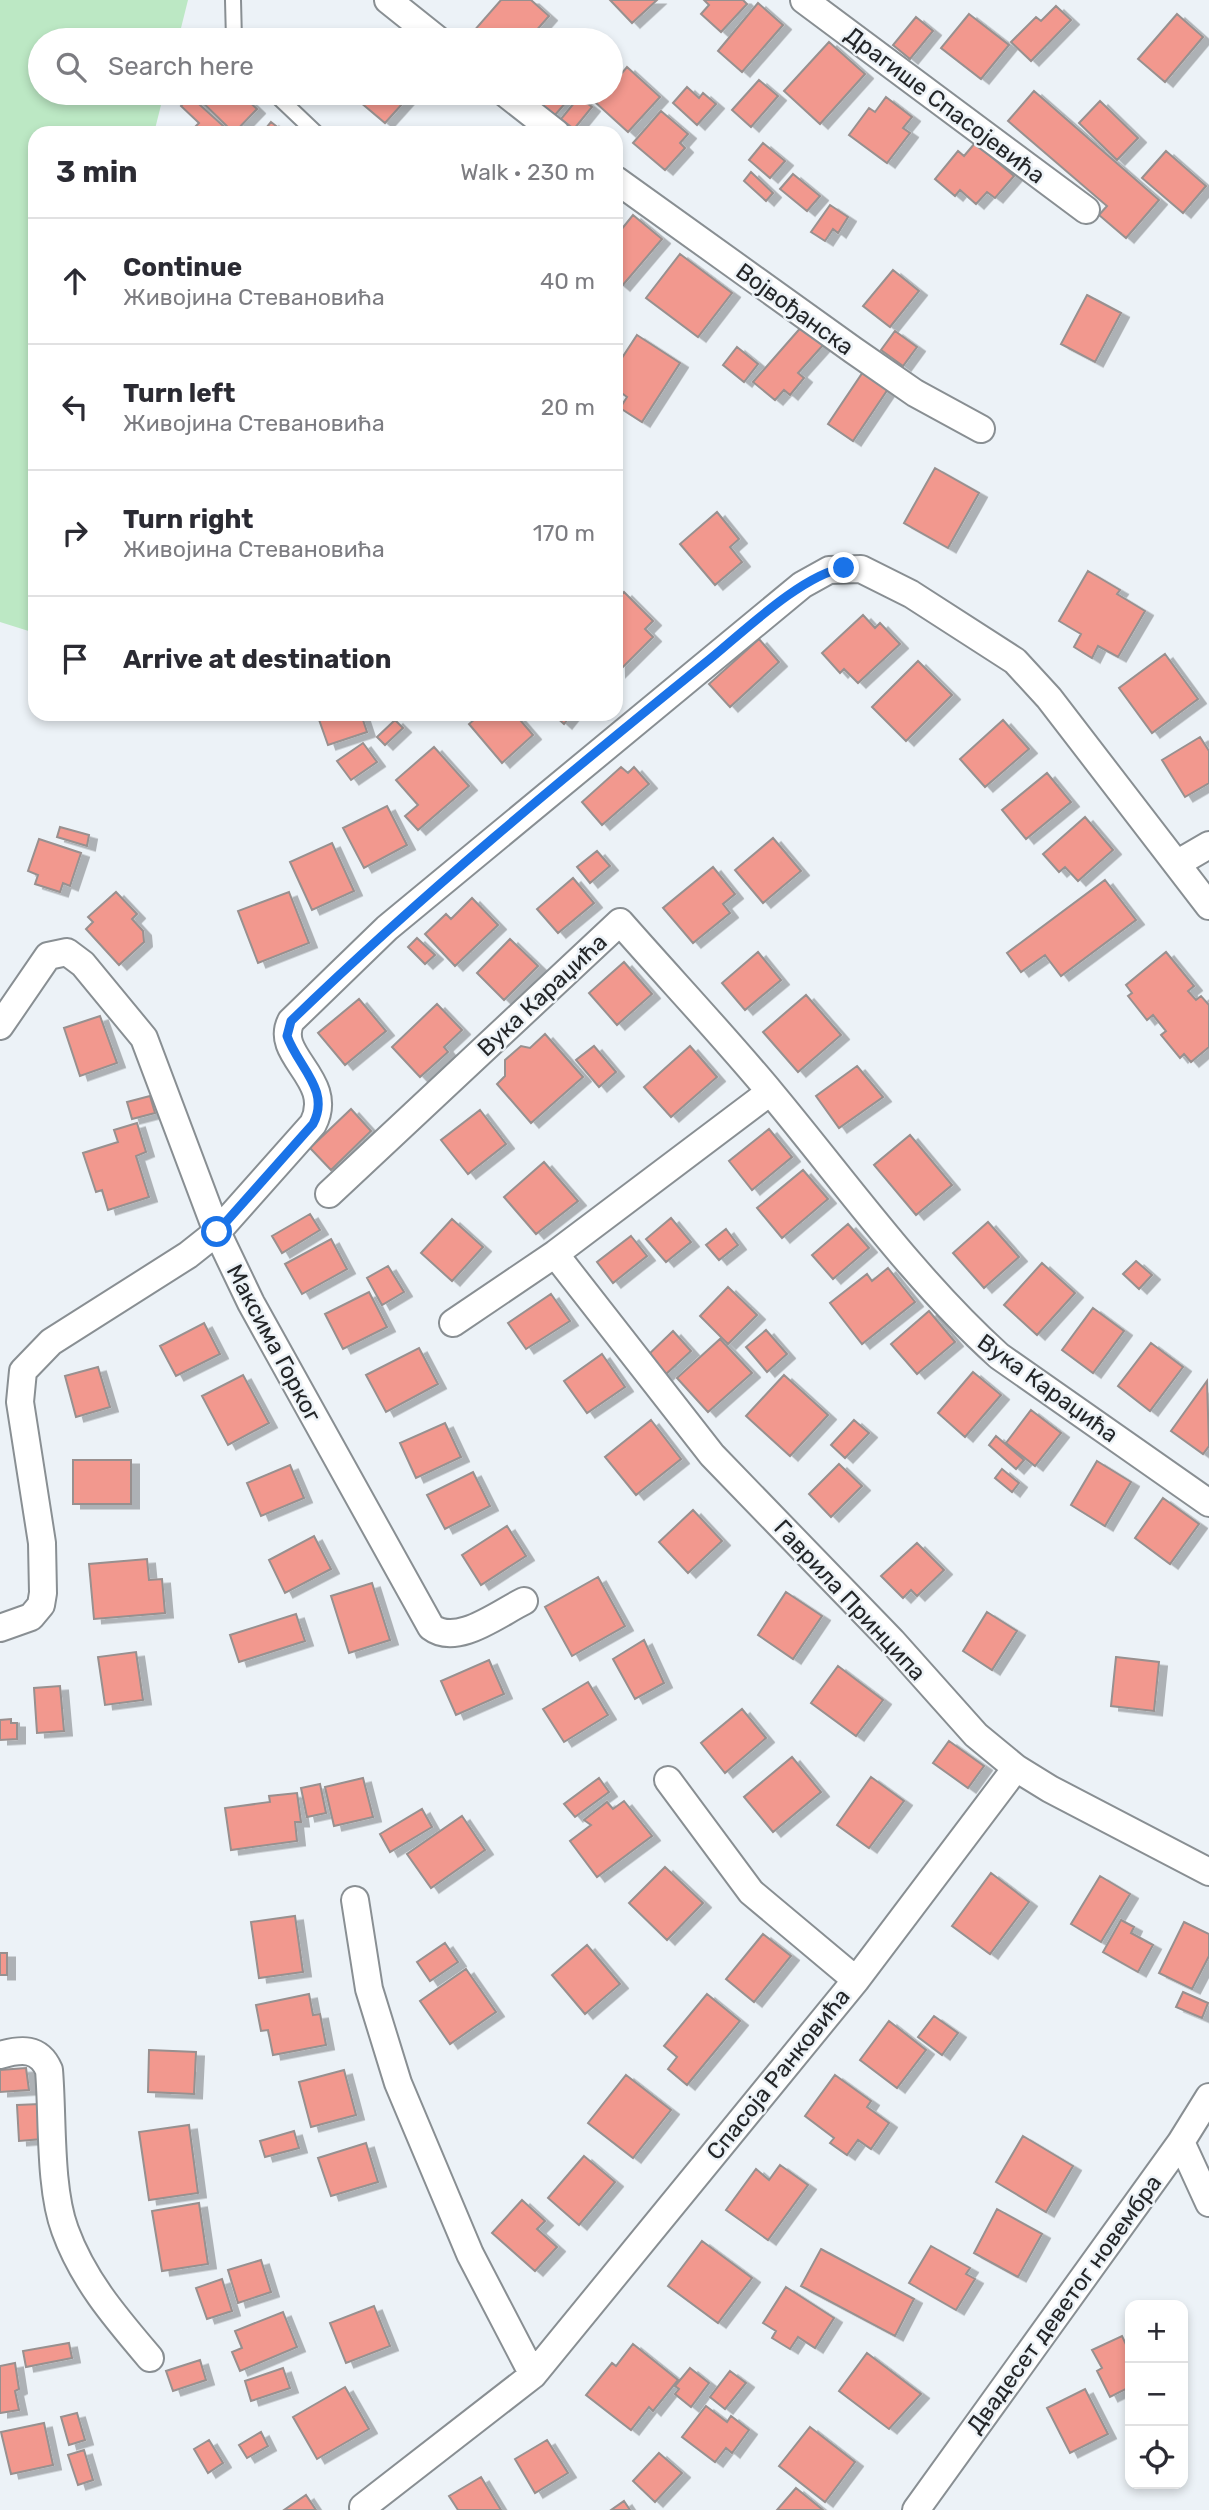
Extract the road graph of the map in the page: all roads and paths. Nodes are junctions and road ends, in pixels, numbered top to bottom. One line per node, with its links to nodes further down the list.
1 (233, 0): 4 (lane)
2 (388, 0): 5 (street)
3 (804, 0): 11 (street, Драгише Спасојевића)
4 (234, 28)
5 (423, 28)
6 (287, 105): 8 (lane)
7 (520, 105): 9 (street)
8 (309, 126)
9 (547, 126)
10 (623, 193): 12 (street, Војвођанска)
11 (1086, 210)
12 (981, 429)
13 (1209, 845): 14 (street)
14 (1178, 863): 15 (street); 19 (street)
15 (1209, 906)
16 (0, 1026): 19 (street, Максима Горког)
17 (770, 1091): 18 (street, Вука Караџића); 20 (street); 22 (street, Вука Караџића)
18 (329, 1194)
19 (217, 1232): 23 (street, Максима Горког); 24 (street)
20 (555, 1254): 21 (street); 25 (street, Гаврила Принципа)
21 (453, 1323)
22 (1209, 1503)
23 (524, 1601)
24 (0, 1628)
25 (1016, 1768): 27 (street, Гаврила Принципа); 29 (street, Спасоја Ранковића)
26 (668, 1780): 29 (street)
27 (1209, 1872)
28 (355, 1900): 35 (street)
29 (856, 1980): 35 (street, Спасоја Ранковића)
30 (0, 2055): 34 (street)
31 (1209, 2098): 32 (street, Двадесет деветог новембра)
32 (1181, 2142): 33 (street); 37 (street, Двадесет деветог новембра)
33 (1209, 2203)
34 (150, 2358)
35 (533, 2375): 36 (street, Спасоја Ранковића)
36 (363, 2507)
37 (916, 2510)

